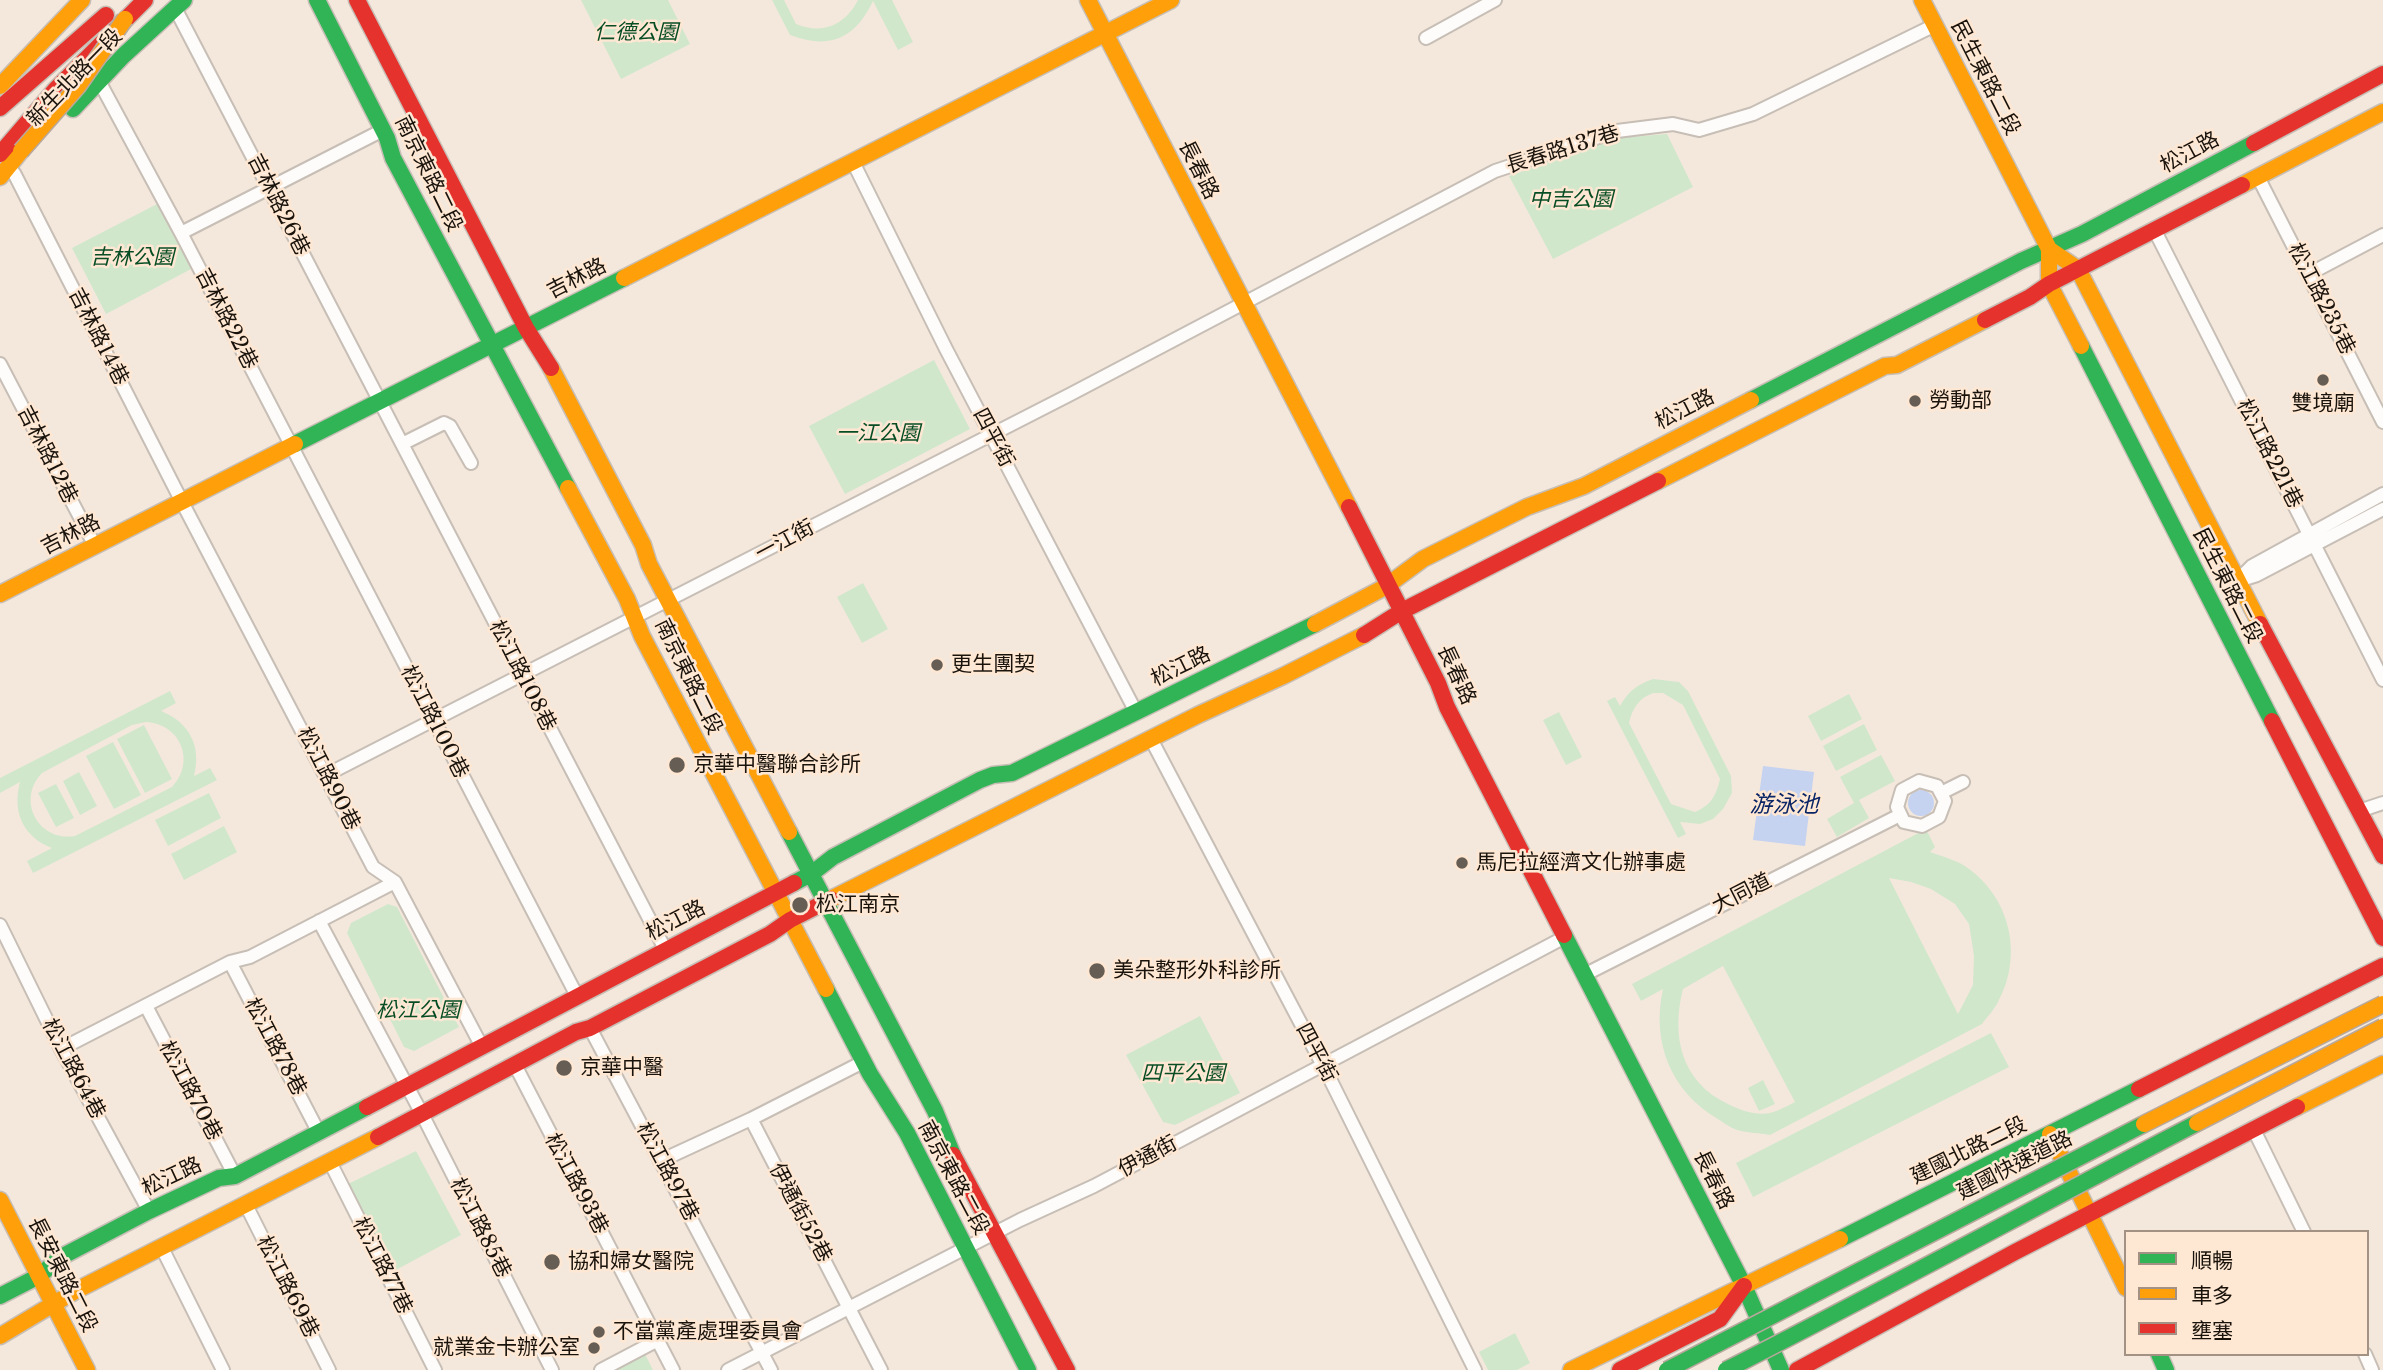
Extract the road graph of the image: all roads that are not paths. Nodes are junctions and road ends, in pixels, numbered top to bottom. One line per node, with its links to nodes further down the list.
1 (82, 0): 18 (main road)
2 (121, 0): 11 (main road)
3 (145, 0): 12 (main road)
4 (317, 0): 21 (main road, 南京東路二段)
5 (357, 0): 37 (main road, 南京東路二段)
6 (1088, 0): 14 (main road, 長春路)
7 (1171, 0): 14 (main road, 吉林路)
8 (1495, 0): 15 (street)
9 (1922, 0): 13 (main road, 民生東路二段)
10 (175, 3): 17 (main road, 新生北路一段); 27 (street, 吉林路26巷)
11 (106, 15): 19 (main road); 22 (main road)
12 (125, 19): 23 (main road, bridge); 25 (main road, bridge)
13 (1935, 25): 32 (main road, 民生東路二段); 36 (street, 長春路137巷)
14 (1105, 34): 24 (main road, 吉林路); 36 (main road, 長春路)
15 (1426, 38)
16 (2383, 74): 32 (main road, 松江路)
17 (99, 81): 25 (main road, 新生北路一段); 30 (street, 吉林路22巷)
18 (0, 86)
19 (0, 107)
20 (2383, 112): 26 (main road)
21 (383, 130): 27 (street); 38 (main road, 南京東路二段)
22 (0, 133)
23 (0, 154)
24 (853, 162): 37 (main road, 吉林路); 42 (street, 四平街)
25 (5, 172): 28 (main road, 新生北路一段); 47 (street, 吉林路14巷)
26 (2258, 177): 29 (main road); 34 (street, 松江路235巷)
27 (269, 188): 30 (street); 40 (street, 吉林路26巷)
28 (0, 189)
29 (2154, 229): 33 (main road); 49 (street, 松江路221巷)
30 (181, 233): 44 (street, 吉林路22巷)
31 (2383, 236): 34 (street)
32 (2049, 249): 33 (main road, 民生東路二段); 35 (main road, 民生東路二段); 52 (main road, 松江路)
33 (2078, 269): 35 (main road); 51 (main road, 民生東路二段)
34 (2309, 274): 41 (street, 松江路235巷)
35 (2049, 284): 55 (main road); 77 (main road, 民生東路二段)
36 (1243, 305): 42 (street, 一江街); 52 (main road, 長春路)
37 (526, 328): 38 (main road, 吉林路); 54 (main road, 南京東路二段)
38 (493, 344): 40 (main road, 吉林路); 56 (main road, 南京東路二段)
39 (0, 363): 50 (street, 吉林路12巷)
40 (380, 402): 43 (street, 松江路108巷); 44 (main road, 吉林路)
41 (2383, 422)
42 (992, 434): 54 (street, 一江街); 59 (street, 四平街)
43 (402, 444): 45 (street); 57 (street, 松江路108巷)
44 (291, 447): 47 (main road, 吉林路); 60 (street, 松江路100巷)
45 (471, 463)
46 (2383, 494): 49 (street)
47 (182, 502): 50 (main road, 吉林路); 62 (street, 松江路90巷)
48 (2383, 509): 49 (street)
49 (2312, 540): 51 (street); 58 (street, 松江路221巷)
50 (94, 546): 53 (main road, 吉林路)
51 (2237, 581): 66 (main road, 民生東路二段)
52 (1388, 585): 55 (main road, 長春路); 59 (main road, 松江路)
53 (0, 594)
54 (668, 600): 56 (street, 一江街); 69 (main road, 南京東路二段)
55 (1402, 611): 61 (main road); 76 (main road, 長春路)
56 (636, 617): 57 (street, 一江街); 71 (main road, 南京東路二段)
57 (522, 675): 60 (street, 一江街); 79 (street, 松江路108巷)
58 (2383, 680)
59 (1136, 712): 69 (main road, 松江路)
60 (433, 720): 62 (street, 一江街); 83 (street, 松江路100巷)
61 (1151, 739): 72 (main road); 93 (street, 四平街)
62 (326, 775): 70 (street, 松江路90巷)
63 (1963, 782): 64 (street)
64 (1941, 793): 67 (street); 67 (street)
65 (2383, 803): 66 (street)
66 (2359, 811): 68 (main road, 民生東路二段)
67 (1900, 815): 82 (street, 大同道)
68 (2383, 856)
69 (811, 874): 71 (main road, 松江路); 72 (main road, 南京東路二段)
70 (395, 882): 74 (street); 88 (street, 松江路90巷)
71 (776, 893): 73 (main road, 南京東路二段); 79 (main road, 松江路)
72 (826, 902): 73 (main road); 108 (main road, 南京東路二段)
73 (790, 920): 87 (main road); 90 (main road, 南京東路二段)
74 (319, 922): 80 (street); 94 (street, 松江路85巷)
75 (0, 925): 78 (street, 松江路64巷)
76 (1565, 937): 82 (main road, 長春路); 93 (street, 伊通街)
77 (2383, 938)
78 (4, 941): 89 (street, 松江路64巷)
79 (665, 949): 83 (main road, 松江路)
80 (230, 962): 85 (street); 98 (street, 松江路78巷)
81 (2383, 966): 99 (main road, 建國北路二段)
82 (1584, 975): 113 (main road, 長春路)
83 (578, 996): 88 (main road, 松江路)
84 (2383, 1004): 136 (main road, 建國快速道路, bridge)
85 (146, 1006): 89 (street); 102 (street, 松江路70巷)
86 (2383, 1027): 117 (main road, bridge)
87 (590, 1028): 92 (main road); 100 (street, 松江路97巷)
88 (482, 1047): 94 (main road, 松江路)
89 (61, 1049): 105 (street, 松江路64巷)
90 (863, 1062): 96 (street); 110 (main road, 南京東路二段)
91 (2383, 1064): 97 (main road)
92 (515, 1065): 95 (main road); 119 (street, 松江路93巷)
93 (1322, 1065): 108 (street, 伊通街); 133 (street, 四平街)
94 (406, 1088): 95 (street, 松江路85巷); 98 (main road, 松江路)
95 (422, 1114): 101 (main road); 125 (street, 松江路85巷)
96 (751, 1119): 100 (street); 116 (street, 伊通街52巷)
97 (2253, 1128): 106 (main road); 107 (street)
98 (319, 1133): 102 (main road, 松江路)
99 (2050, 1134): 106 (main road); 113 (main road, 建國北路二段)
100 (660, 1161): 120 (street, 松江路97巷)
101 (330, 1162): 104 (main road); 124 (street, 松江路77巷)
102 (235, 1176): 105 (main road, 松江路)
103 (0, 1200): 111 (main road, 長安東路二段)
104 (246, 1205): 109 (main road); 123 (street, 松江路69巷)
105 (149, 1211): 111 (main road, 松江路)
106 (2089, 1214): 112 (main road); 140 (main road)
107 (2303, 1230)
108 (995, 1234): 110 (street, 伊通街); 132 (main road, 南京東路二段)
109 (162, 1248): 115 (main road); 122 (street)
110 (966, 1248): 116 (street, 伊通街); 131 (main road, 南京東路二段)
111 (40, 1276): 114 (main road, 松江路); 115 (main road, 長安東路二段)
112 (2124, 1284)
113 (1744, 1286): 134 (main road, 建國北路二段); 135 (main road); 139 (main road, 長春路)
114 (0, 1296)
115 (53, 1303): 118 (main road); 121 (main road, 長安東路二段)
116 (849, 1307): 120 (street, 伊通街); 130 (street, 伊通街52巷)
117 (1845, 1310): 137 (main road, bridge); 138 (main road, bridge)
118 (0, 1336)
119 (658, 1340): 126 (street); 127 (street)
120 (762, 1353): 128 (street, 伊通街); 129 (street, 松江路97巷)
121 (87, 1370)
122 (223, 1370)
123 (329, 1370)
124 (435, 1370)
125 (552, 1370)
126 (601, 1370)
127 (673, 1370)
128 (728, 1370)
129 (771, 1370)
130 (881, 1370)
131 (1028, 1370)
132 (1067, 1370)
133 (1475, 1370)
134 (1571, 1370)
135 (1620, 1370)
136 (1667, 1370)
137 (1726, 1370)
138 (1751, 1370)
139 (1782, 1370)
140 (1797, 1370)

